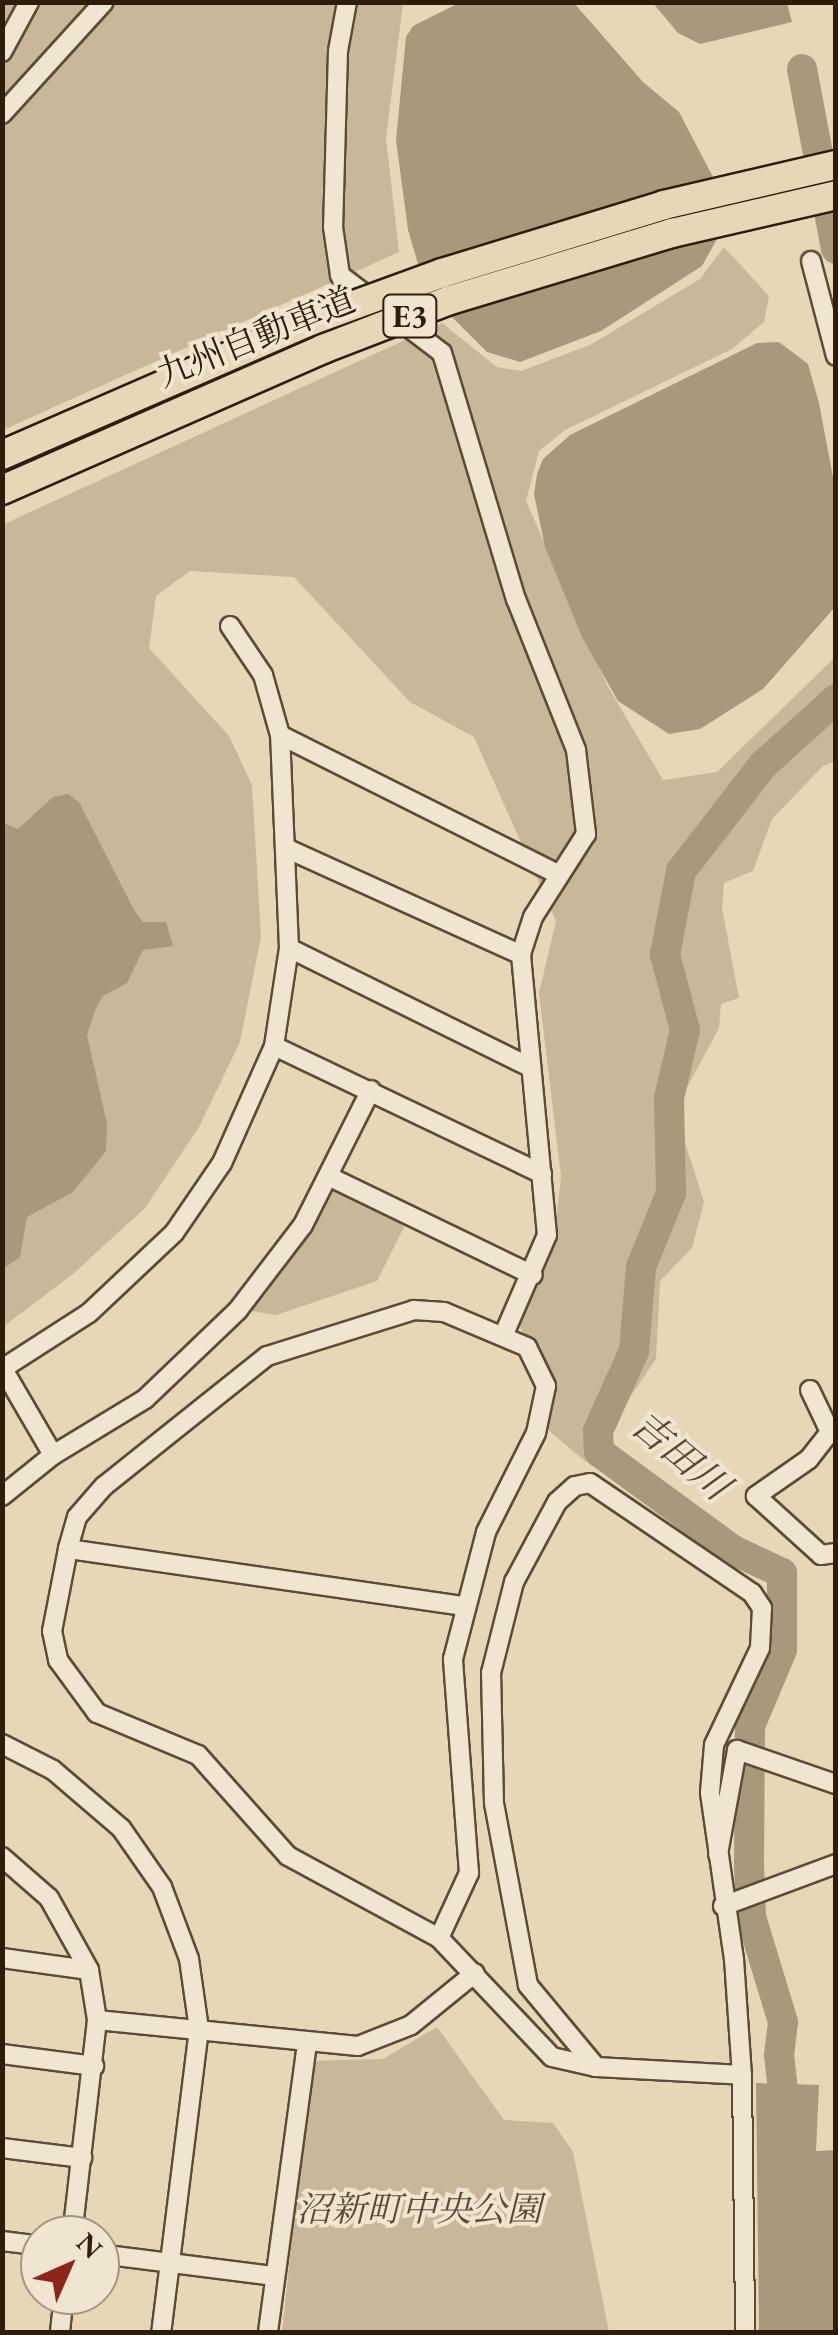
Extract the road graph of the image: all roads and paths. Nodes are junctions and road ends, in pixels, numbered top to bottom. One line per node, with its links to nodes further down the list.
1 (29, 2): 4 (street)
2 (104, 2): 5 (street)
3 (347, 2): 15 (street)
4 (2, 52)
5 (2, 114)
6 (836, 166): 10 (highway, 九州自動車道 / E3, bridge)
7 (836, 195): 11 (highway, 九州自動車道 / E3, bridge)
8 (810, 262): 9 (street)
9 (836, 356)
10 (2, 455)
11 (2, 490)
12 (230, 626): 13 (street)
13 (280, 735): 14 (street); 15 (street)
14 (290, 850): 16 (street); 17 (street)
15 (556, 873): 17 (street)
16 (289, 948): 18 (street); 19 (street)
17 (521, 955): 19 (street)
18 (274, 1046): 20 (street); 25 (street)
19 (528, 1066): 21 (street)
20 (372, 1090): 21 (street); 22 (street)
21 (542, 1174): 23 (street)
22 (330, 1177): 23 (street); 27 (street)
23 (533, 1275): 24 (street)
24 (504, 1334): 29 (street); 31 (street)
25 (3, 1369): 27 (street)
26 (810, 1390): 30 (street)
27 (53, 1456): 28 (street)
28 (2, 1496)
29 (68, 1549): 31 (street); 38 (street)
30 (836, 1553)
31 (464, 1606): 38 (street)
32 (2, 1744): 43 (street)
33 (836, 1784): 35 (street)
34 (2, 1857): 40 (street)
35 (716, 1859): 37 (street); 47 (street)
36 (836, 1864): 37 (street)
37 (723, 1906): 48 (street)
38 (439, 1938): 41 (street)
39 (2, 1958): 40 (street)
40 (90, 1970): 42 (street)
41 (475, 1974): 44 (street); 47 (street)
42 (97, 2020): 43 (street); 46 (street)
43 (199, 2029): 44 (street); 53 (street)
44 (306, 2044): 54 (street)
45 (2, 2054): 46 (street)
46 (94, 2066): 50 (street)
47 (596, 2067): 48 (street)
48 (742, 2075): 57 (street)
49 (2, 2148): 50 (street)
50 (82, 2158): 51 (street)
51 (75, 2215)
52 (120, 2257): 53 (street)
53 (170, 2263): 54 (street); 55 (street)
54 (274, 2276): 56 (street)
55 (161, 2332)
56 (268, 2332)
57 (745, 2332)

